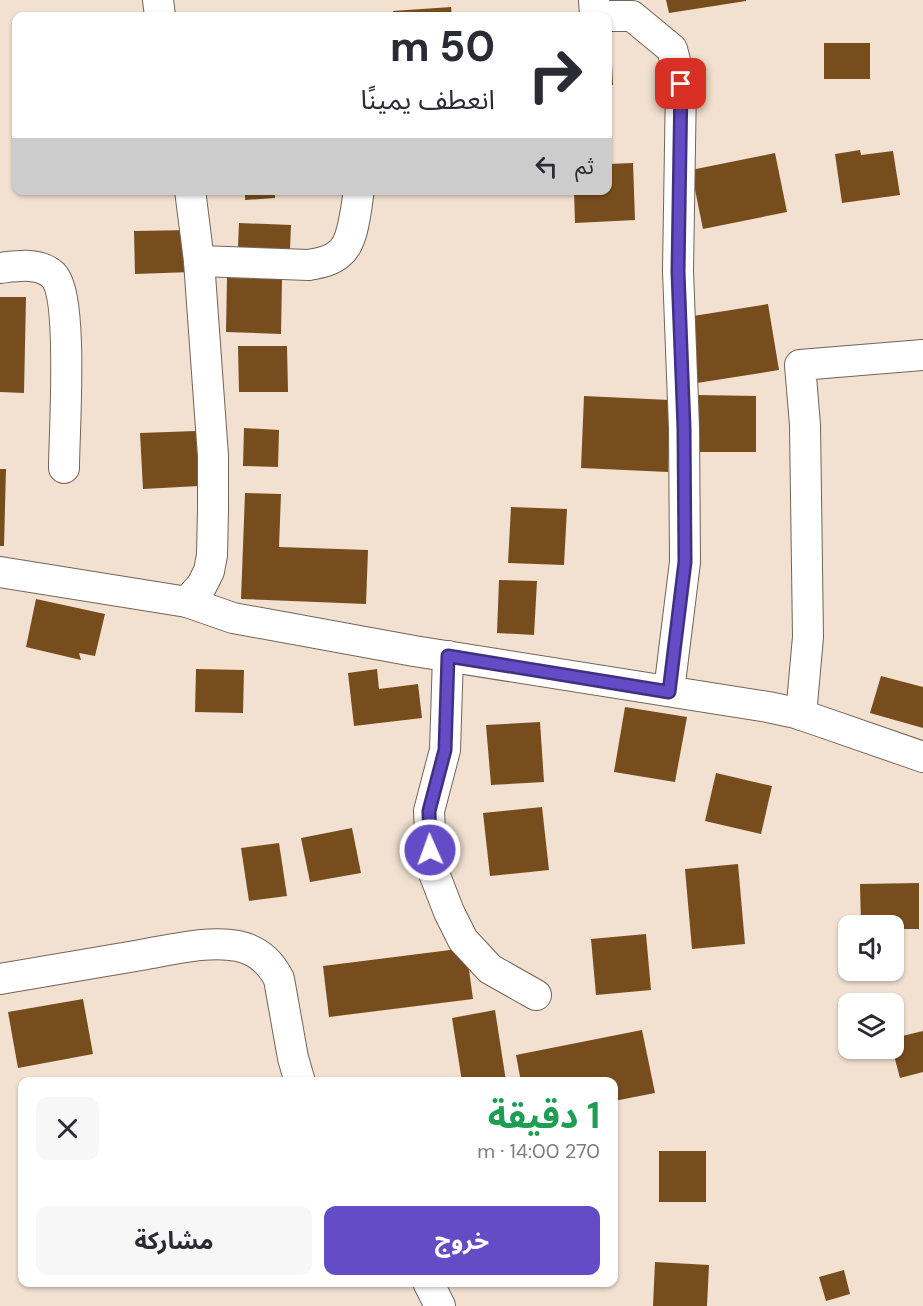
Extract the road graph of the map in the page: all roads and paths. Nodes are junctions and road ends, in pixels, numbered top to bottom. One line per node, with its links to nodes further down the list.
1 (612, 16): 11 (street)
2 (191, 195): 4 (street)
3 (358, 195): 4 (street)
4 (199, 261): 9 (street)
5 (0, 267): 7 (street)
6 (923, 355): 12 (street)
7 (64, 468)
8 (0, 572): 9 (street)
9 (187, 602): 10 (street)
10 (448, 656): 11 (street); 15 (street)
11 (669, 692): 12 (street)
12 (801, 715): 13 (street)
13 (923, 757)
14 (0, 979): 16 (street)
15 (536, 995)
16 (299, 1077)
17 (430, 1287): 18 (street)
18 (440, 1306)

